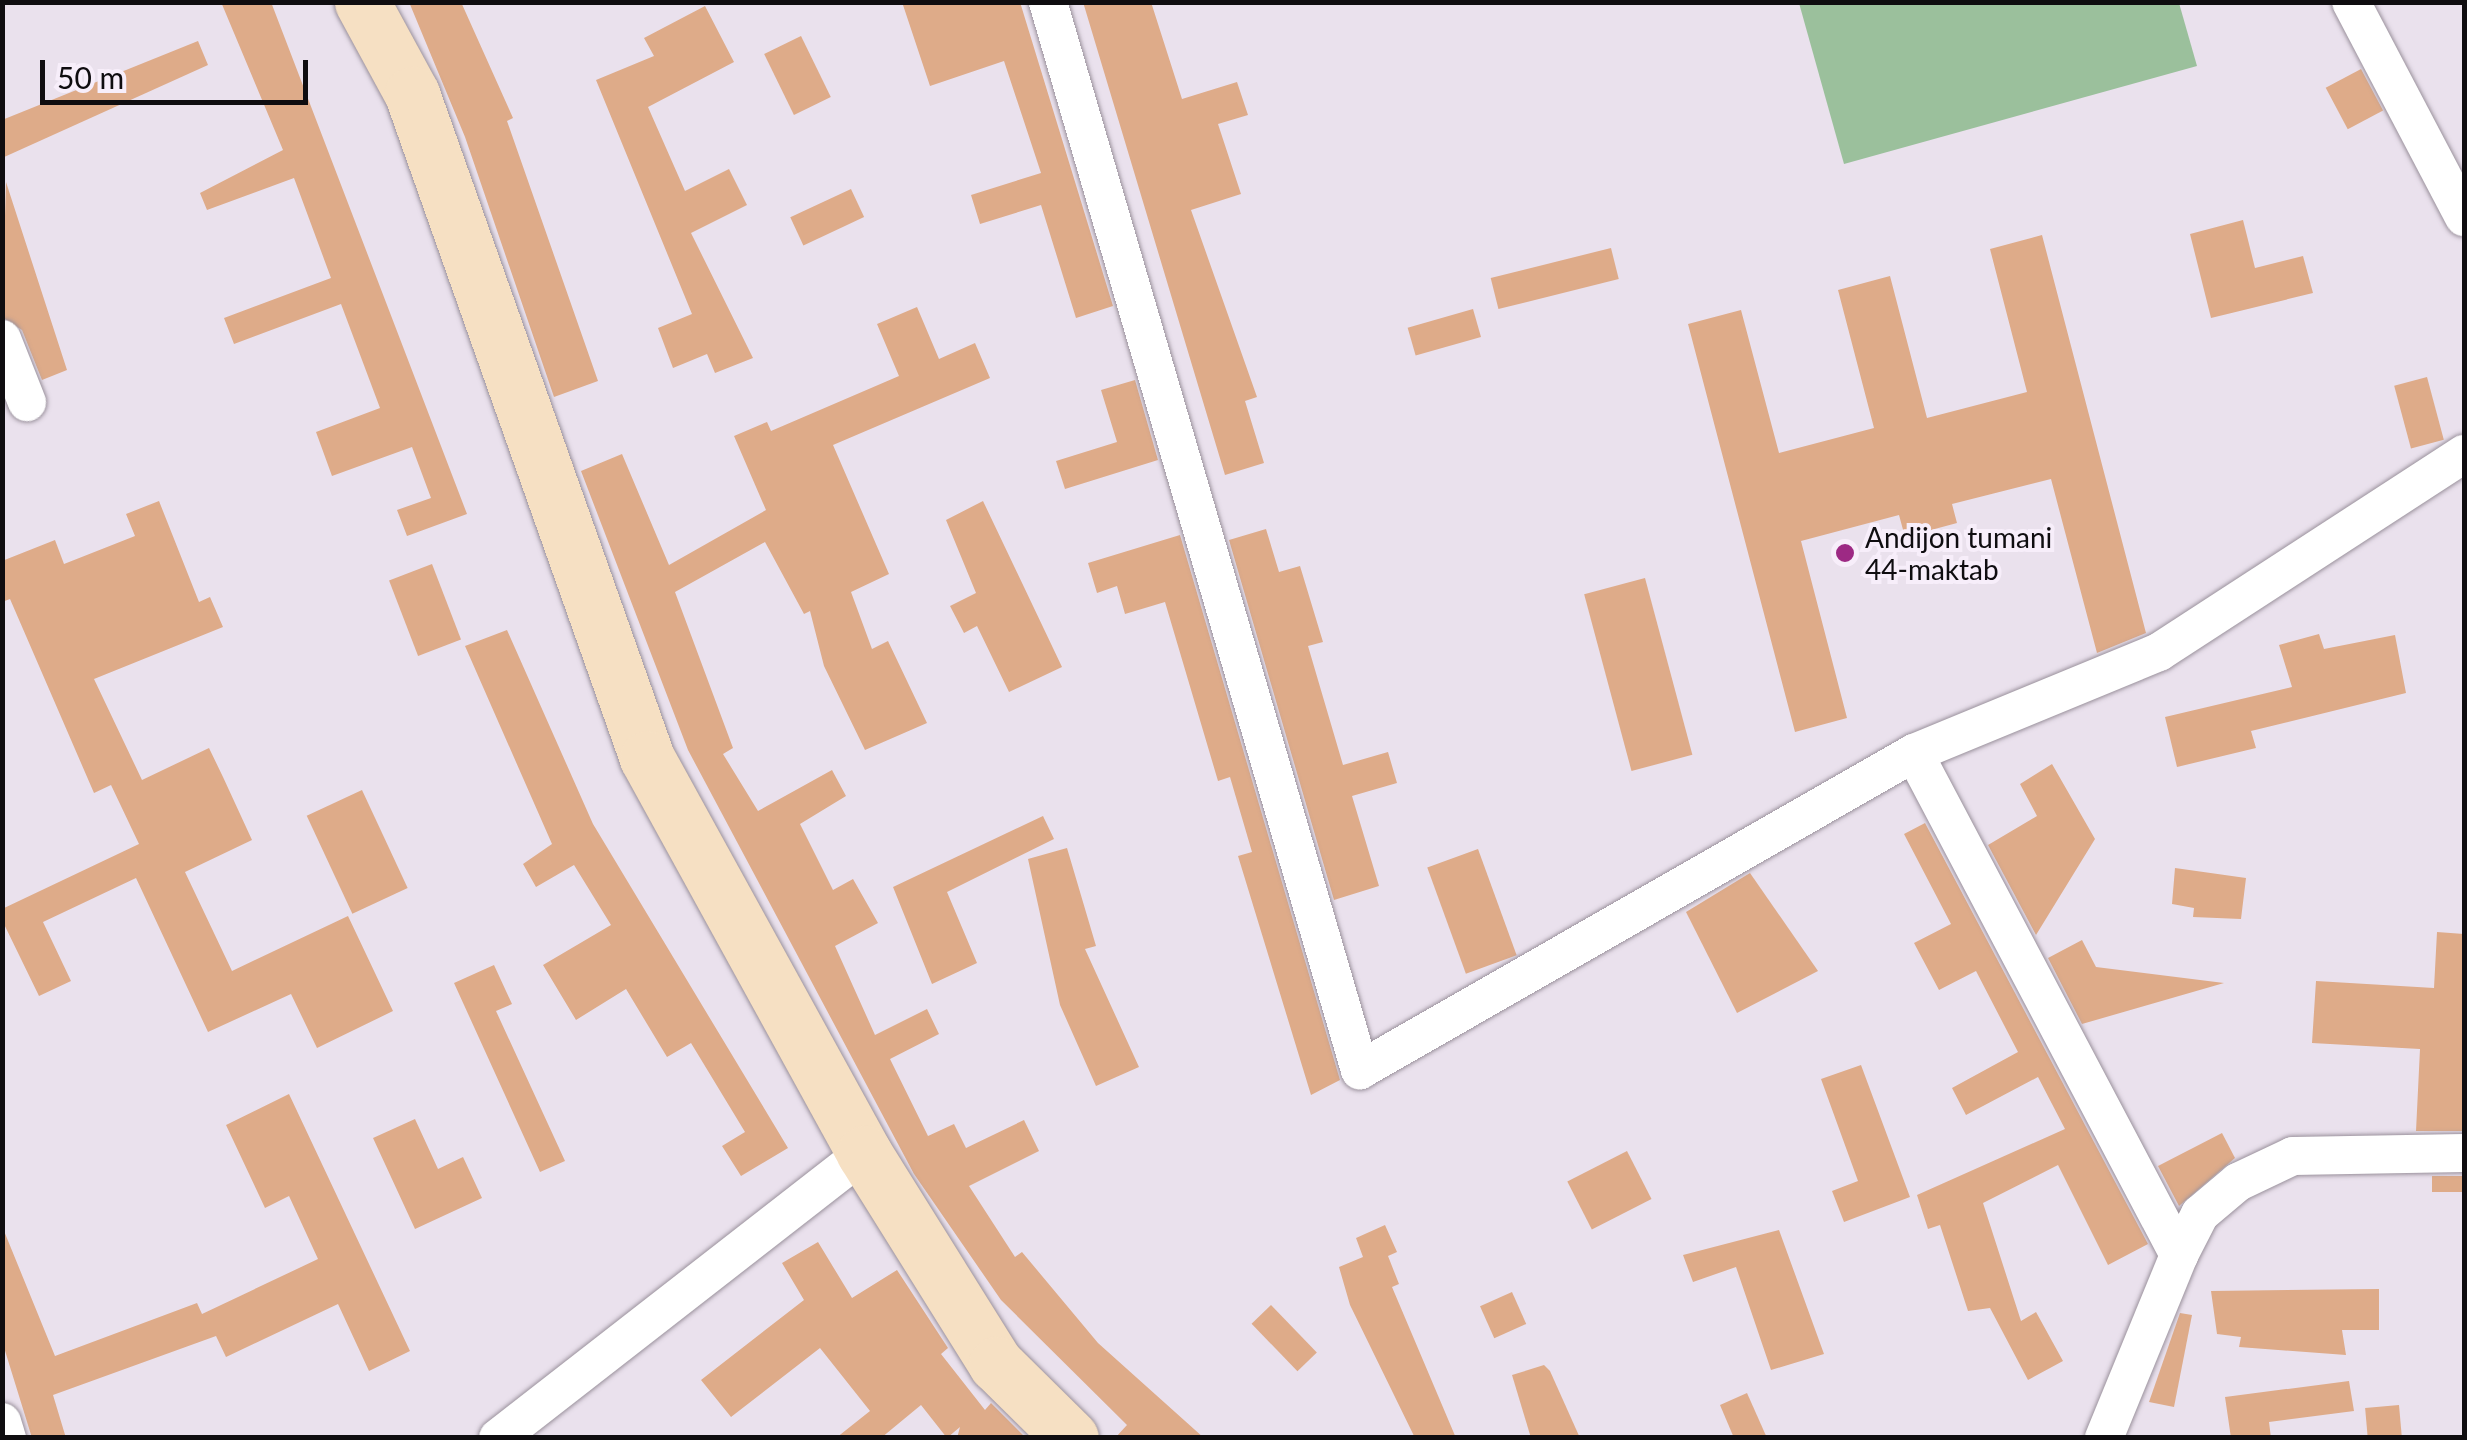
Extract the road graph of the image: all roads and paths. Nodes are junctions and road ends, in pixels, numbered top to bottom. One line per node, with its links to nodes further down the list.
1 (362, 2): 10 (street)
2 (1048, 2): 8 (street)
3 (2352, 2): 4 (street)
4 (2464, 216)
5 (2, 339): 6 (street)
6 (27, 402)
7 (2464, 454): 8 (street)
8 (1914, 753): 11 (street)
9 (2464, 1152): 11 (street)
10 (864, 1153): 14 (street); 15 (street)
11 (2179, 1255): 16 (street)
12 (2, 1422): 13 (street)
13 (7, 1438)
14 (498, 1438)
15 (1071, 1438)
16 (2104, 1438)

